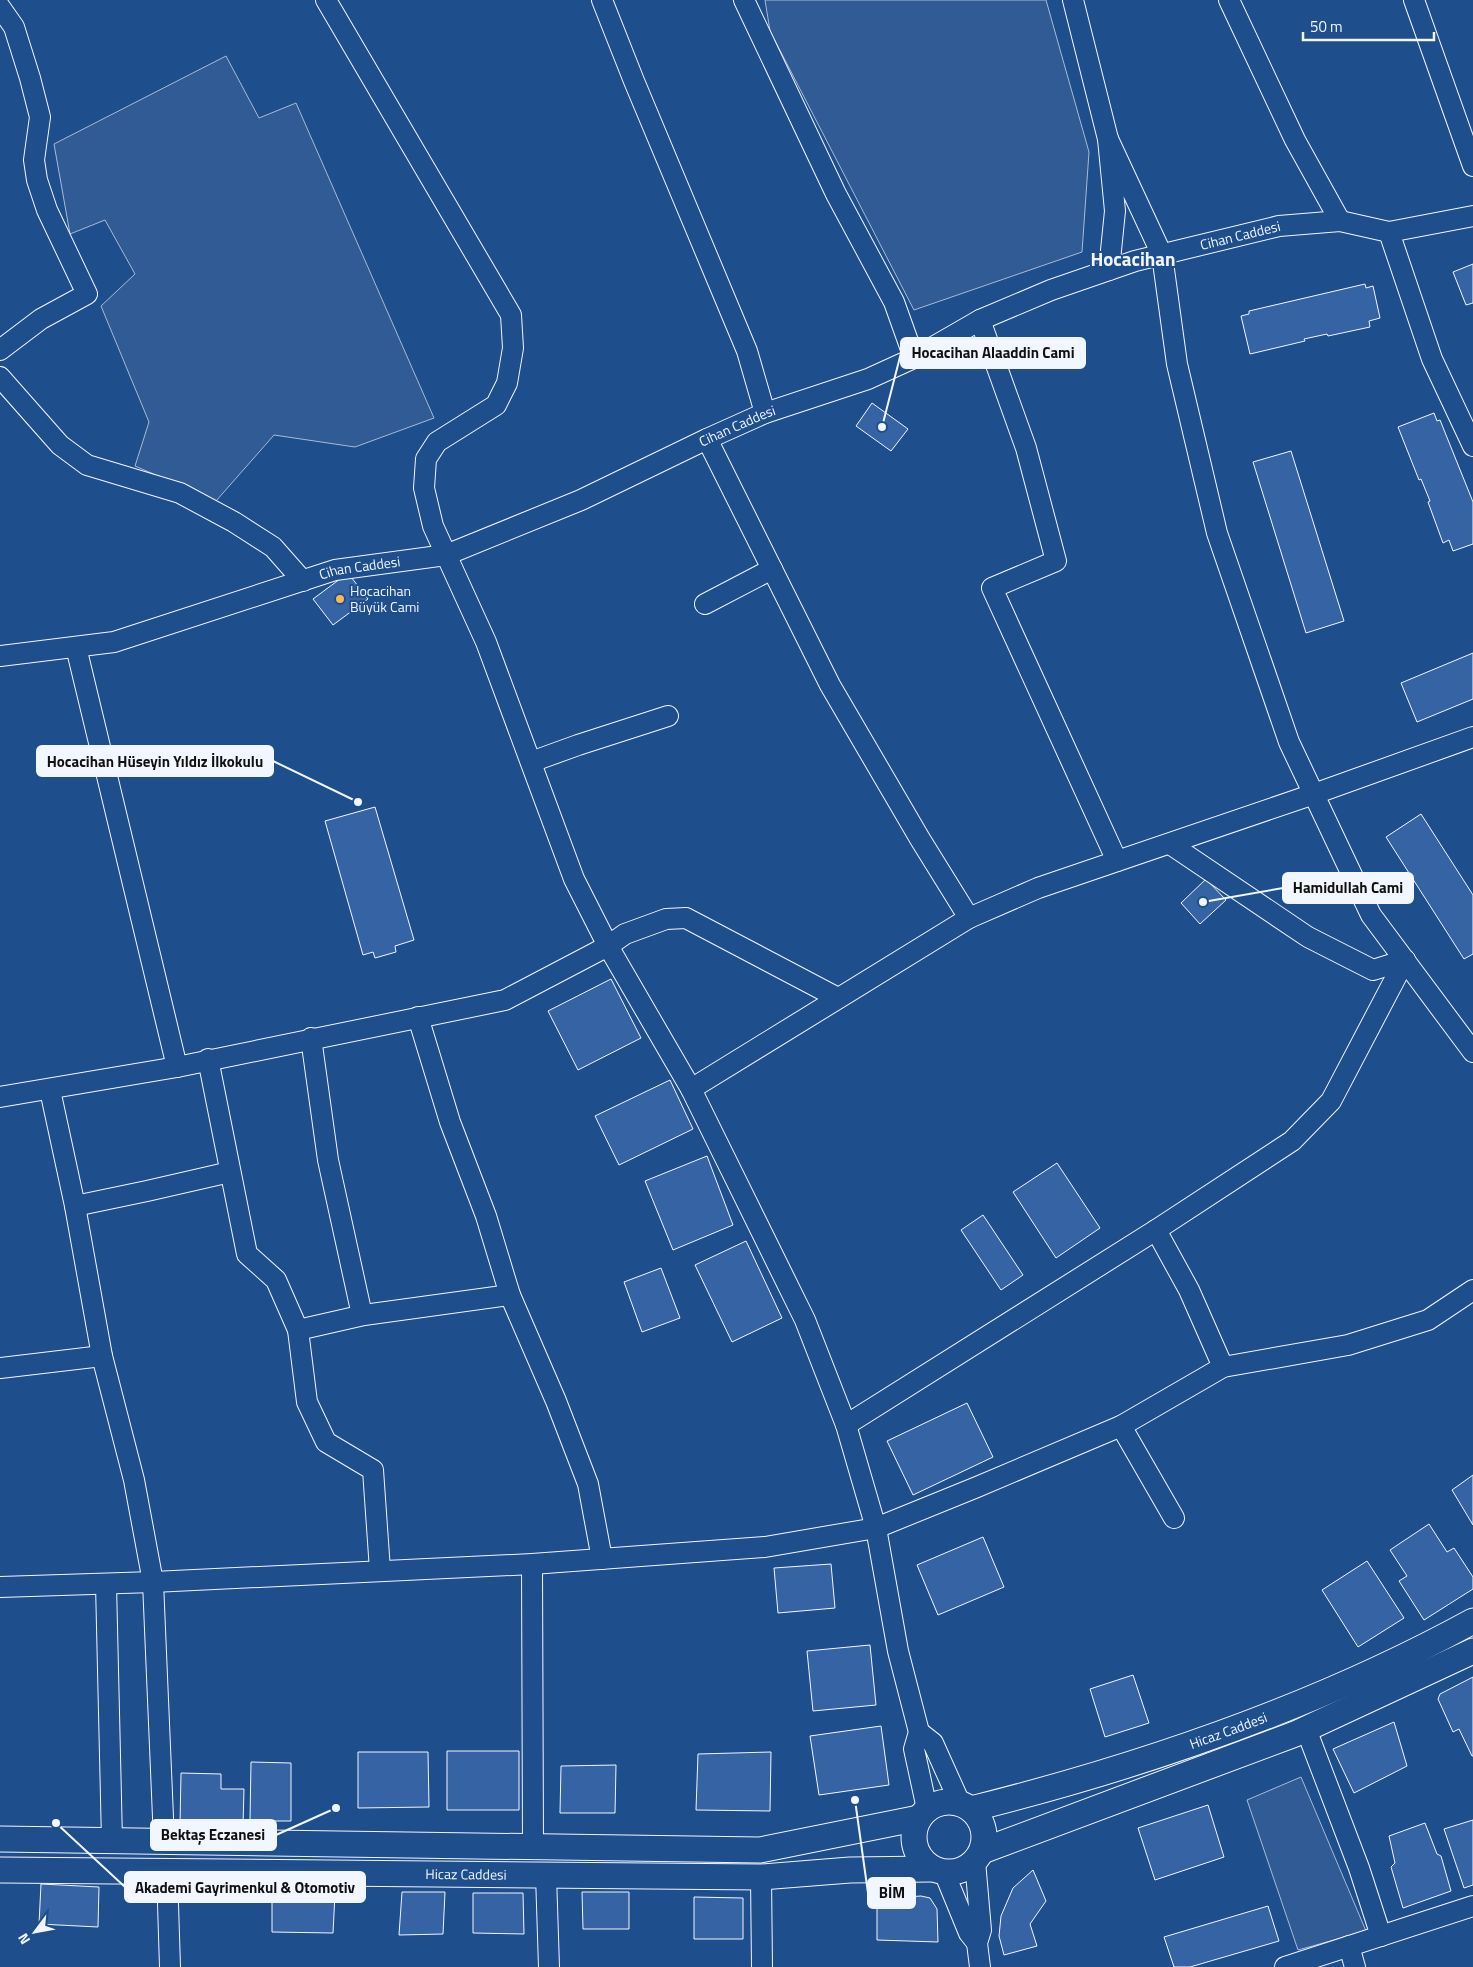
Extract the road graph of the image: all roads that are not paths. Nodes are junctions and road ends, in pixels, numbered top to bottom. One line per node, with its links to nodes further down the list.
1 (326, 0): 22 (street)
2 (602, 0): 19 (street)
3 (744, 0): 17 (street)
4 (1073, 0): 8 (street)
5 (1229, 0): 11 (street)
6 (1414, 0): 9 (street)
7 (0, 7): 16 (street)
8 (1108, 139): 13 (street); 14 (street)
9 (1473, 166)
10 (1473, 216): 12 (street, Cihan Caddesi)
11 (1340, 221): 12 (street, Cihan Caddesi); 13 (street, Cihan Caddesi)
12 (1389, 232): 21 (street)
13 (1162, 255): 14 (street, Cihan Caddesi); 31 (street)
14 (1109, 270): 15 (street, Cihan Caddesi)
15 (980, 320): 17 (street, Cihan Caddesi); 33 (street)
16 (0, 350)
17 (914, 358): 19 (street, Cihan Caddesi)
18 (0, 377): 24 (street)
19 (765, 414): 20 (street, Cihan Caddesi)
20 (707, 439): 22 (street, Cihan Caddesi); 23 (street)
21 (1473, 446)
22 (446, 555): 24 (street, Cihan Caddesi); 30 (street)
23 (772, 569): 25 (street); 34 (street)
24 (303, 581): 26 (street, Cihan Caddesi)
25 (705, 604)
26 (76, 646): 27 (street, Cihan Caddesi); 42 (street)
27 (0, 656)
28 (668, 716): 30 (street)
29 (1473, 737): 31 (street)
30 (531, 762): 35 (street)
31 (1314, 794): 32 (street); 36 (street)
32 (1170, 844): 33 (street); 36 (street)
33 (1117, 862): 34 (street)
34 (969, 918): 37 (street)
35 (608, 946): 37 (street); 38 (street); 43 (street)
36 (1405, 960): 40 (street); 48 (street)
37 (838, 998): 43 (street)
38 (418, 1017): 39 (street); 50 (street)
39 (311, 1038): 41 (street); 51 (street)
40 (1473, 1052)
41 (208, 1059): 42 (street); 46 (street)
42 (177, 1067): 44 (street)
43 (691, 1089): 56 (street)
44 (50, 1090): 45 (street); 47 (street)
45 (0, 1097)
46 (230, 1172): 47 (street); 52 (street)
47 (75, 1206): 53 (street)
48 (1156, 1230): 54 (street); 56 (street)
49 (1473, 1290): 54 (street)
50 (510, 1295): 51 (street); 60 (street)
51 (362, 1315): 52 (street)
52 (298, 1330): 62 (street)
53 (102, 1356): 55 (street); 63 (street)
54 (1223, 1367): 57 (street)
55 (0, 1368)
56 (846, 1425): 59 (street)
57 (1121, 1426): 58 (street); 59 (street)
58 (1174, 1518)
59 (876, 1528): 60 (street); 69 (street)
60 (602, 1559): 61 (street)
61 (532, 1564): 62 (street); 75 (street)
62 (380, 1570): 63 (street)
63 (153, 1582): 64 (street); 74 (street)
64 (106, 1584): 65 (street); 73 (street)
65 (0, 1587)
66 (1473, 1621): 70 (main road, Hicaz Caddesi)
67 (1473, 1651): 68 (main road, Hicaz Caddesi)
68 (1306, 1729): 76 (main road, Hicaz Caddesi); 83 (street)
69 (919, 1732): 70 (street); 71 (street)
70 (965, 1806): 71 (main road); 76 (main road)
71 (923, 1814): 75 (main road); 78 (main road)
72 (0, 1839): 73 (main road)
73 (112, 1841): 74 (main road)
74 (164, 1841): 75 (main road)
75 (534, 1846)
76 (978, 1856): 78 (main road); 84 (street)
77 (0, 1870): 79 (main road, Hicaz Caddesi)
78 (938, 1871): 81 (main road, Hicaz Caddesi); 84 (street)
79 (167, 1873): 80 (main road, Hicaz Caddesi); 86 (street)
80 (546, 1875): 81 (main road, Hicaz Caddesi); 87 (street)
81 (761, 1877): 88 (street)
82 (1473, 1906): 83 (street)
83 (1380, 1936): 85 (street)
84 (977, 1944): 89 (street)
85 (1350, 1946): 90 (street); 91 (street)
86 (170, 1967)
87 (549, 1967)
88 (762, 1967)
89 (980, 1967)
90 (1286, 1967)
91 (1355, 1967)

